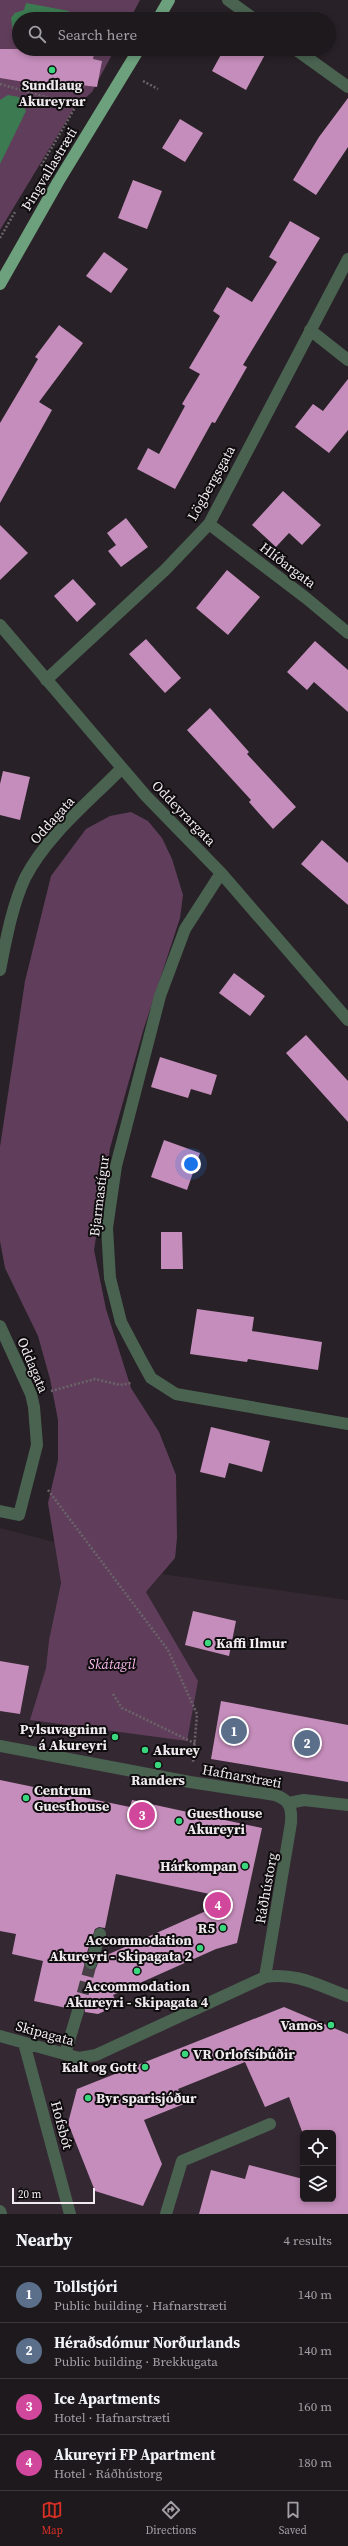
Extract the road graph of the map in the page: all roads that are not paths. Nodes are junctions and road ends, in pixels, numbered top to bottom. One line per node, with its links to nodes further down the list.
1 (169, 0): 3 (main road)
2 (228, 0): 4 (street)
3 (162, 12)
4 (244, 12)
5 (135, 56): 9 (main road, Þingvallastræti)
6 (306, 56): 7 (street)
7 (348, 87)
8 (348, 259): 10 (street, Lögbergsgata)
9 (0, 284)
10 (310, 330): 11 (street); 12 (street, Lögbergsgata)
11 (348, 360)
12 (209, 524): 14 (street, Hlíðargata); 15 (street, Lögbergsgata)
13 (0, 625): 15 (street, Oddeyrargata)
14 (348, 633)
15 (46, 680): 16 (street, Oddeyrargata)
16 (122, 768): 17 (street, Oddeyrargata); 18 (street, Oddagata)
17 (221, 873): 19 (street, Oddeyrargata); 21 (street, Bjarmastígur)
18 (0, 970)
19 (348, 1020)
20 (0, 1326): 22 (street, Oddagata)
21 (348, 1424)
22 (0, 1512)
23 (0, 1746): 24 (street, Hafnarstræti)
24 (289, 1803): 25 (street); 28 (street, Ráðhústorg)
25 (348, 1805)
26 (100, 1934): 27 (street)
27 (91, 1962)
28 (265, 1977): 29 (street, Skipagata); 33 (street, Skipagata)
29 (348, 1996)
30 (78, 2011): 33 (street)
31 (0, 2036): 32 (street, Skipagata)
32 (24, 2043): 33 (street, Skipagata); 35 (street, Hofsbót)
33 (65, 2054)
34 (270, 2124): 36 (street)
35 (70, 2214)
36 (166, 2214)

